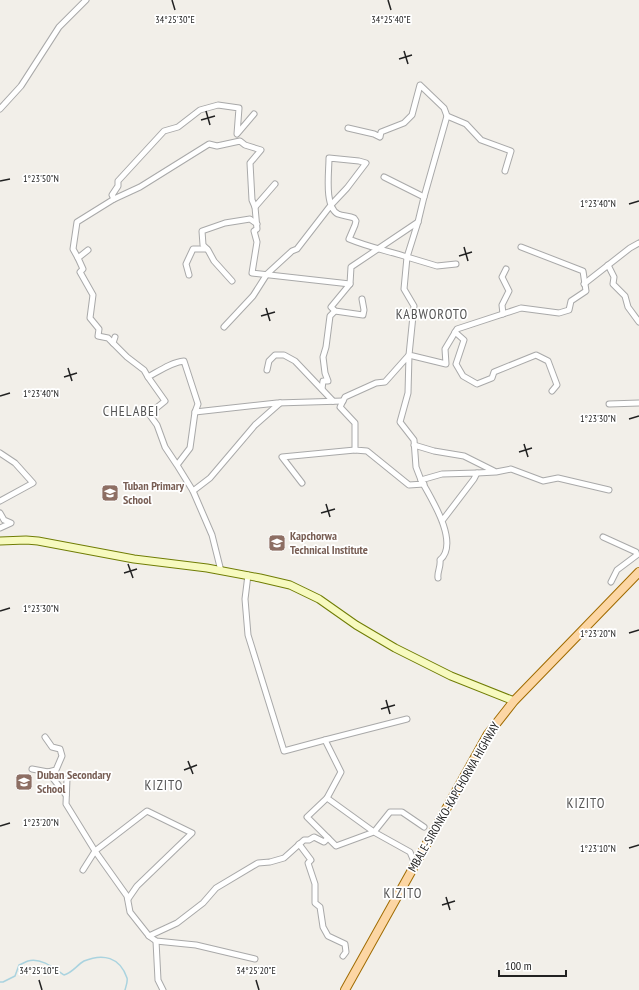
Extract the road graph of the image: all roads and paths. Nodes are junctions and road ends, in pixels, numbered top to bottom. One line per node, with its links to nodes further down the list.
1 (86, 0): 2 (street)
2 (0, 109)
3 (254, 114): 10 (street)
4 (447, 116): 5 (street); 6 (street); 9 (street)
5 (348, 128)
6 (505, 171)
7 (384, 177): 9 (street)
8 (275, 184): 12 (street)
9 (424, 197): 13 (street)
10 (114, 199): 12 (street); 21 (street)
11 (331, 205): 11 (street); 18 (street); 26 (street)
12 (255, 207): 14 (street)
13 (418, 222): 18 (street); 20 (street)
14 (257, 224): 17 (street); 26 (street)
15 (639, 243): 23 (street)
16 (521, 247): 29 (street)
17 (207, 249): 25 (street); 27 (street)
18 (378, 249): 20 (street); 28 (street)
19 (88, 250): 21 (street)
20 (407, 257): 22 (street); 38 (street)
21 (78, 258): 37 (street)
22 (456, 264)
23 (608, 265): 29 (street); 33 (street)
24 (506, 269): 32 (street)
25 (189, 275)
26 (267, 275): 28 (street); 34 (street)
27 (232, 281)
28 (350, 284): 31 (street)
29 (584, 284): 32 (street)
30 (362, 299): 31 (street)
31 (335, 311): 41 (street)
32 (503, 314): 35 (street)
33 (639, 322)
34 (224, 327)
35 (455, 332): 38 (street); 42 (street)
36 (115, 337): 37 (street)
37 (113, 343): 40 (street)
38 (409, 355): 44 (street); 49 (street)
39 (266, 370): 41 (street)
40 (148, 377): 48 (street); 52 (street)
41 (322, 389): 43 (street)
42 (552, 391)
43 (333, 401): 44 (street); 45 (street)
44 (343, 401): 50 (street)
45 (280, 403): 48 (street); 58 (street)
46 (639, 403): 47 (street)
47 (608, 404)
48 (195, 412): 52 (street)
49 (414, 445): 53 (street); 55 (street)
50 (355, 450): 55 (street); 56 (street)
51 (0, 453): 59 (street)
52 (177, 465): 58 (street)
53 (496, 472): 54 (street); 57 (street)
54 (476, 473): 55 (street); 61 (street)
55 (422, 482): 61 (street)
56 (302, 483)
57 (609, 490)
58 (193, 491): 65 (street)
59 (0, 500)
60 (0, 513): 62 (street)
61 (442, 521): 68 (street)
62 (0, 528)
63 (603, 537): 69 (street)
64 (0, 542): 65 (street)
65 (222, 571): 67 (street)
66 (639, 572): 70 (main road, MBALE-SIRONKO-KAPCHORWA HIGHWAY)
67 (248, 575): 70 (street); 73 (street)
68 (438, 578)
69 (611, 582)
70 (514, 701): 84 (main road, MBALE-SIRONKO-KAPCHORWA HIGHWAY)
71 (407, 719): 73 (street)
72 (45, 737): 75 (street)
73 (325, 740): 78 (street)
74 (32, 769): 75 (street)
75 (48, 772): 77 (street)
76 (66, 778): 77 (street)
77 (66, 795): 83 (street)
78 (327, 798): 80 (street); 81 (street)
79 (424, 827): 80 (street)
80 (374, 832): 81 (street); 84 (street)
81 (328, 838): 82 (street)
82 (299, 844): 87 (street); 89 (street)
83 (95, 851): 85 (street); 86 (street); 86 (street)
84 (415, 864): 92 (main road, MBALE-SIRONKO-KAPCHORWA HIGHWAY)
85 (83, 870)
86 (128, 899): 87 (street)
87 (149, 936): 88 (street)
88 (156, 941): 90 (street); 91 (street)
89 (343, 956)
90 (255, 959)
91 (163, 990)
92 (345, 990)

